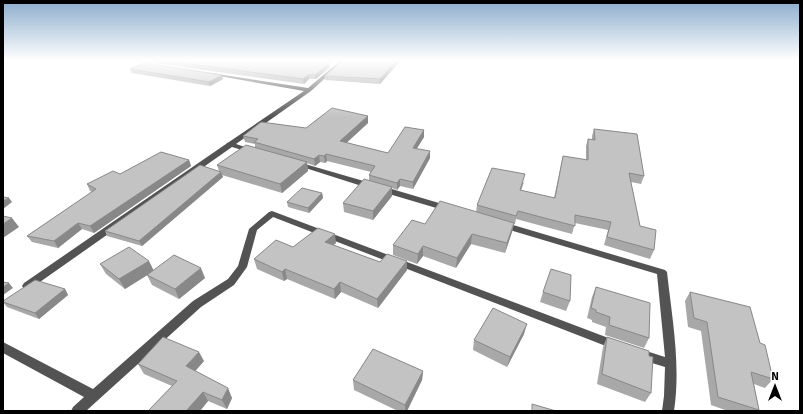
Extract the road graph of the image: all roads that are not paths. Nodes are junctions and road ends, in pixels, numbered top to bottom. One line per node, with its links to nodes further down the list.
1 (241, 79): 3 (street)
2 (320, 79): 3 (street)
3 (308, 90): 4 (street)
4 (229, 144): 5 (street); 9 (street)
5 (260, 153)
6 (290, 162): 7 (street)
7 (457, 211)
8 (495, 222): 11 (street)
9 (22, 289)
10 (3, 347): 12 (street)
11 (671, 364): 12 (street); 14 (street)
12 (95, 396): 13 (street)
13 (78, 411)
14 (668, 411)

